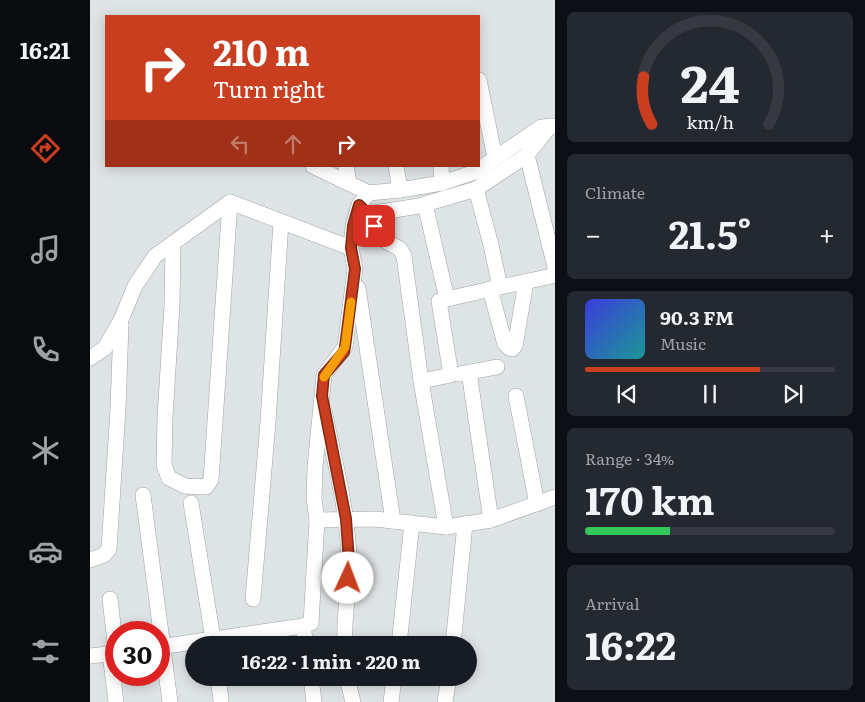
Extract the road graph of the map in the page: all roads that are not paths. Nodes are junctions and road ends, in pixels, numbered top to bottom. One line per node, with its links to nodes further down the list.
1 (480, 85): 4 (street)
2 (552, 126): 3 (street); 4 (street)
3 (527, 155): 11 (street); 20 (street)
4 (496, 158): 10 (street)
5 (315, 167): 9 (street)
6 (346, 167): 9 (street)
7 (396, 167): 12 (street)
8 (440, 167): 10 (street)
9 (348, 183): 13 (street)
10 (442, 183): 12 (street)
11 (476, 189): 15 (street); 24 (street)
12 (400, 190): 13 (street)
13 (369, 193): 16 (street)
14 (230, 202): 17 (street); 18 (street); 18 (street)
15 (425, 204): 16 (street); 25 (street)
16 (364, 210): 19 (street); 31 (street)
17 (281, 222): 19 (street); 47 (street)
18 (173, 243): 26 (street)
19 (351, 248): 21 (street)
20 (555, 267)
21 (355, 269): 32 (street); 41 (street)
22 (555, 271): 23 (street)
23 (526, 282): 24 (street); 24 (street)
24 (495, 288): 25 (street)
25 (446, 299): 30 (street)
26 (121, 320): 27 (street); 45 (street)
27 (90, 358)
28 (498, 367): 29 (street)
29 (469, 372): 30 (street); 40 (street)
30 (451, 375): 31 (street)
31 (421, 381): 44 (street)
32 (322, 396): 38 (street); 39 (street)
33 (516, 396): 37 (street)
34 (143, 494): 49 (street)
35 (555, 497): 37 (street)
36 (191, 503): 51 (street)
37 (537, 504): 40 (street)
38 (346, 519): 39 (street); 41 (street); 54 (street)
39 (317, 520): 50 (street)
40 (491, 520): 43 (street)
41 (393, 521): 42 (street)
42 (412, 523): 44 (street); 55 (street)
43 (465, 524): 44 (street); 56 (street)
44 (446, 527)
45 (90, 560)
46 (110, 599): 48 (street)
47 (253, 599)
48 (112, 621)
49 (158, 621)
50 (303, 626): 52 (street); 53 (street)
51 (213, 636)
52 (268, 636)
53 (305, 636)
54 (344, 636)
55 (400, 636)
56 (454, 636)
57 (185, 644): 58 (street)
58 (170, 645)
59 (105, 654): 60 (street)
60 (90, 656)
61 (115, 686): 69 (street)
62 (167, 686): 70 (street)
63 (219, 686): 68 (street)
64 (312, 686): 71 (street)
65 (349, 686): 72 (street)
66 (393, 686): 73 (street)
67 (448, 686): 74 (street)
68 (221, 700)
69 (116, 702)
70 (170, 702)
71 (314, 702)
72 (352, 702)
73 (391, 702)
74 (445, 702)

